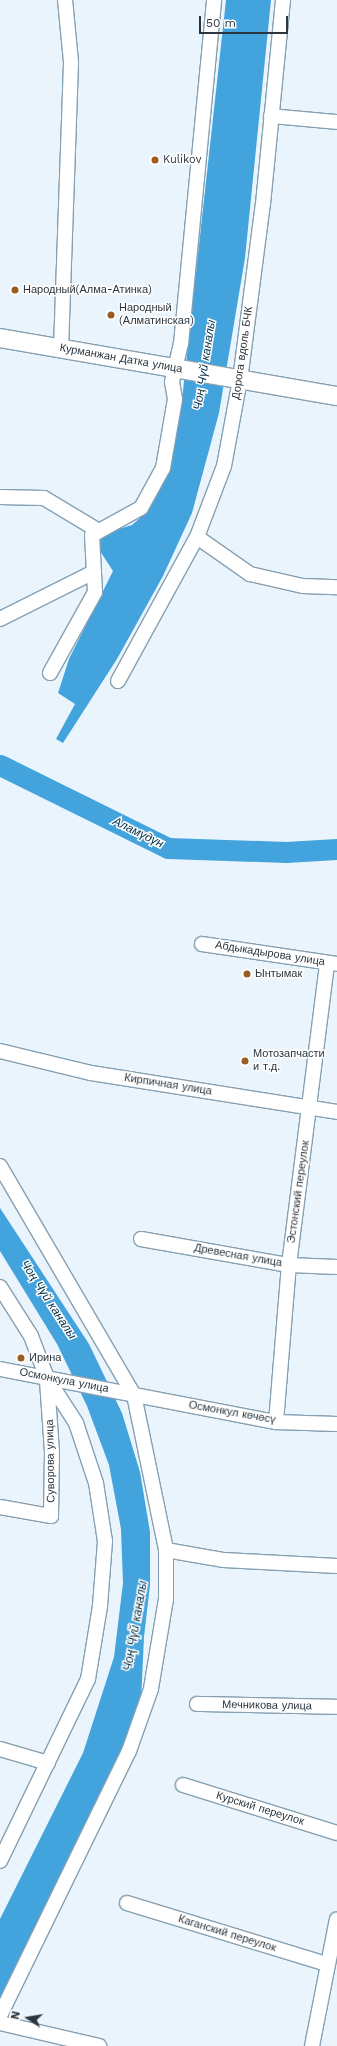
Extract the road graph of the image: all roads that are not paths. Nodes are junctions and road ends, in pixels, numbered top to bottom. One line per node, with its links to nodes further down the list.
1 (65, 0): 7 (street)
2 (214, 0): 8 (street)
3 (283, 0): 4 (street, Дорога вдоль БЧК)
4 (271, 116): 5 (street); 9 (street, Дорога вдоль БЧК)
5 (337, 122)
6 (0, 338): 7 (main road, Курманжан Датка улица)
7 (61, 349): 8 (main road, Курманжан Датка улица)
8 (177, 369): 9 (main road, Курманжан Датка улица); 12 (street)
9 (237, 379): 10 (main road, Курманжан Датка улица); 13 (street, Дорога вдоль БЧК)
10 (337, 396)
11 (0, 497): 12 (street)
12 (99, 531): 14 (street)
13 (197, 536): 15 (street); 18 (street, Дорога вдоль БЧК)
14 (94, 572): 16 (street); 17 (street)
15 (337, 587)
16 (0, 619)
17 (50, 673)
18 (118, 681)
19 (202, 944): 20 (street, Абдыкадырова улица)
20 (332, 964): 22 (street, Эстонский переулок)
21 (0, 1051): 22 (street, Кирпичная улица)
22 (310, 1109): 23 (street, Кирпичная улица); 26 (street, Эстонский переулок)
23 (337, 1112)
24 (0, 1166): 31 (street)
25 (141, 1239): 26 (street, Древесная улица)
26 (289, 1265): 27 (street, Древесная улица); 32 (street, Эстонский переулок)
27 (337, 1267)
28 (0, 1287): 30 (street)
29 (0, 1369): 30 (street, Осмонкула улица)
30 (53, 1379): 31 (street, Осмонкула улица); 34 (street, Суворова улица); 40 (street)
31 (131, 1394): 32 (street, Осмонкул көчөсү); 35 (street)
32 (276, 1422): 33 (street, Осмонкул көчөсү)
33 (337, 1424)
34 (0, 1507)
35 (166, 1550): 36 (street); 47 (street)
36 (337, 1566)
37 (196, 1704): 38 (street, Мечникова улица)
38 (337, 1708)
39 (0, 1749): 40 (street)
40 (48, 1763): 43 (street)
41 (183, 1785): 42 (street, Курский переулок)
42 (337, 1833)
43 (0, 1861)
44 (127, 1903): 46 (street, Каганский переулок)
45 (337, 1919): 46 (street)
46 (327, 1964): 50 (street)
47 (0, 2016)
48 (0, 2023): 49 (street)
49 (99, 2046)
50 (312, 2046)

